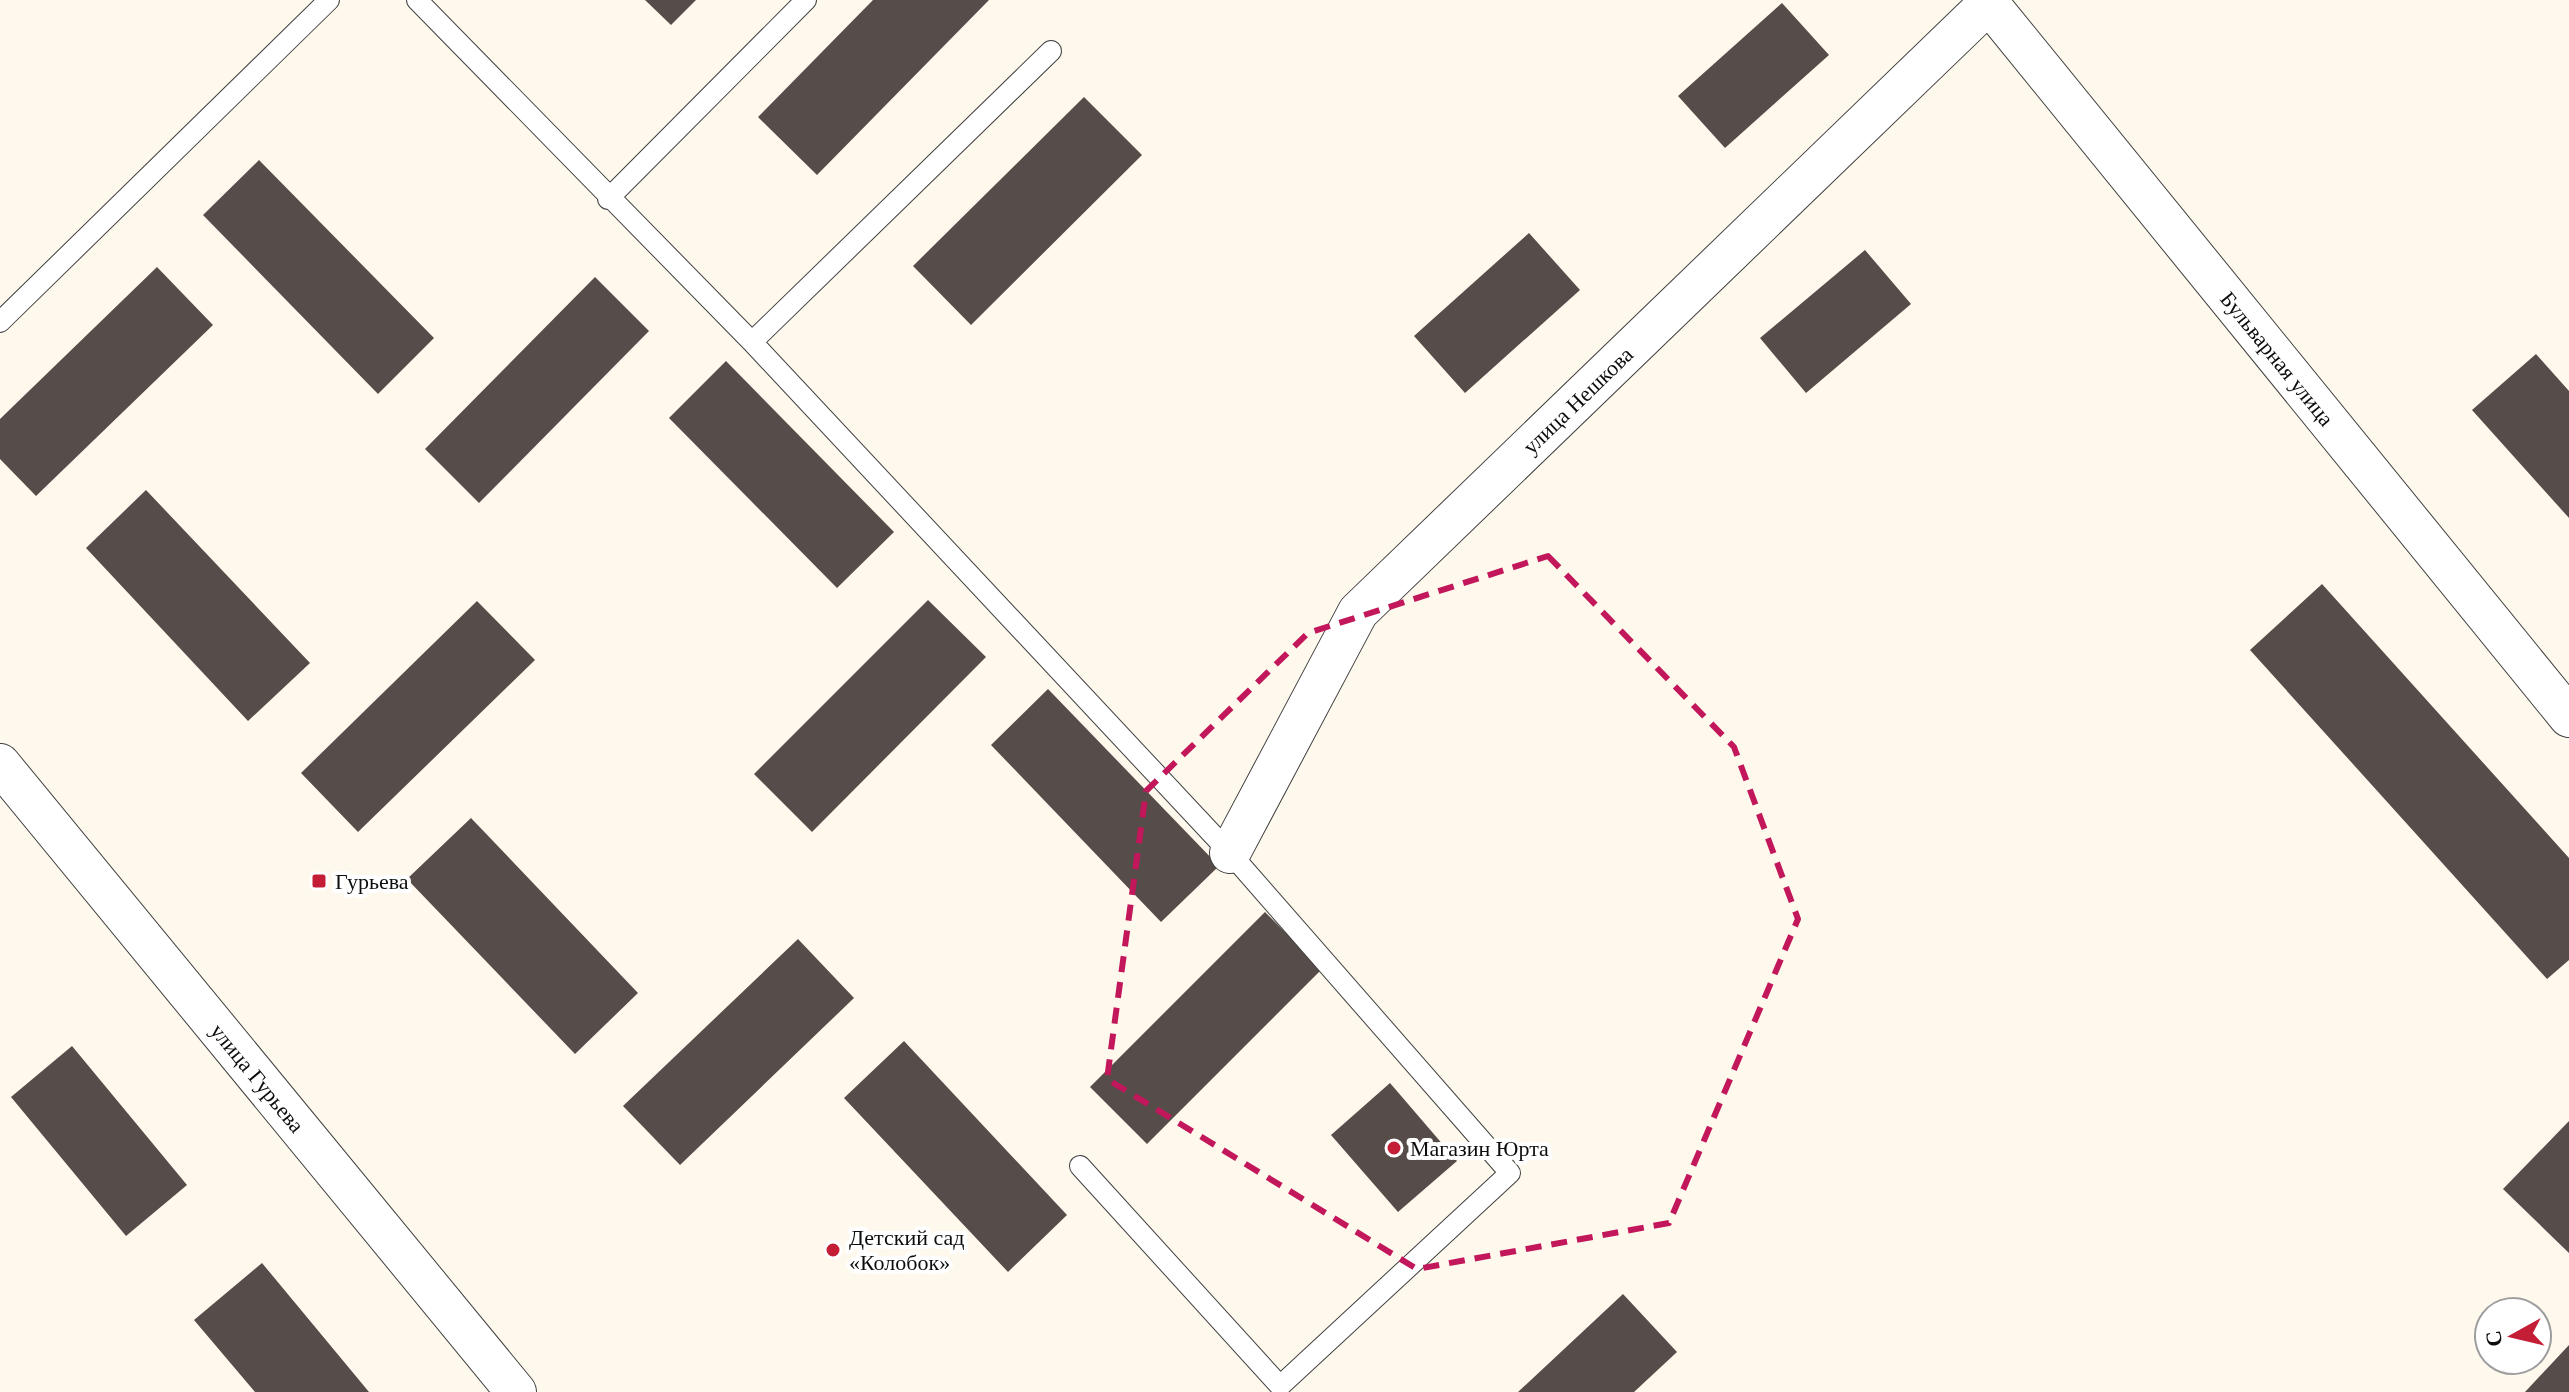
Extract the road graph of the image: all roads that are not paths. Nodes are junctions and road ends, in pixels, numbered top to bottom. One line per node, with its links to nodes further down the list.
1 (329, 0): 7 (lane)
2 (417, 0): 6 (lane)
3 (806, 0): 6 (lane)
4 (1990, 2): 9 (street, Бульварная улица); 11 (street, улица Нешкова)
5 (1051, 51): 8 (lane)
6 (608, 199): 8 (lane)
7 (0, 322)
8 (752, 342): 11 (lane)
9 (2567, 709)
10 (0, 764): 14 (street, улица Гурьева)
11 (1230, 853): 13 (lane)
12 (1080, 1166): 13 (lane)
13 (1282, 1389)
14 (516, 1392)

